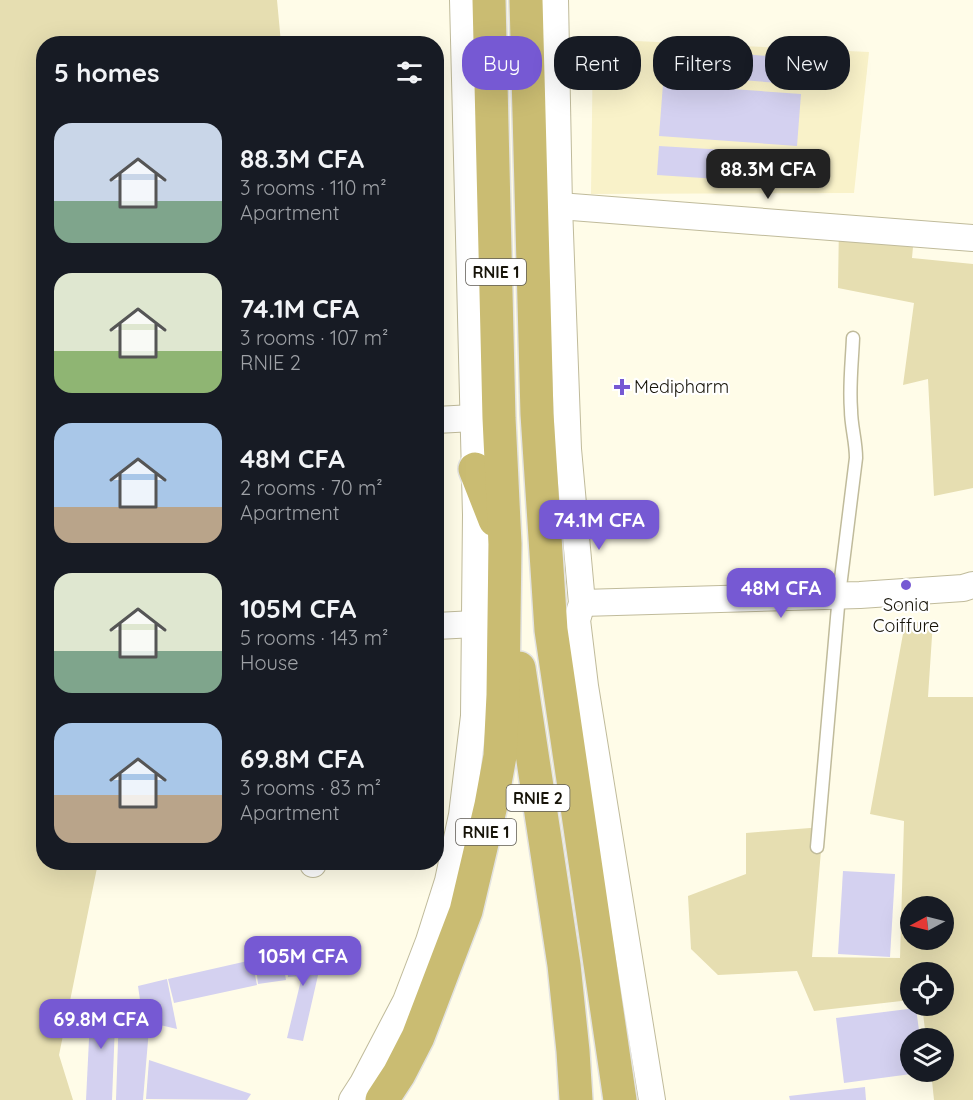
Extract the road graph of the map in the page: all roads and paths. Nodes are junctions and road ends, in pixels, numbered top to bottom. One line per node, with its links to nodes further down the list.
1 (463, 0): 8 (street)
2 (489, 0): 11 (highway, RNIE 1)
3 (526, 0): 18 (highway, RNIE 1)
4 (555, 0): 5 (street)
5 (559, 206): 6 (street); 14 (street)
6 (973, 238)
7 (853, 338): 13 (lane)
8 (473, 418): 9 (street); 10 (street)
9 (444, 420)
10 (475, 469): 11 (highway); 15 (street)
11 (504, 544): 20 (highway, RNIE 1); 21 (highway, RNIE 2 / RNIE 2)
12 (973, 585): 13 (street)
13 (839, 595): 14 (street); 17 (lane)
14 (582, 603): 24 (street)
15 (475, 624): 16 (street); 19 (street)
16 (444, 626)
17 (817, 847)
18 (609, 1034): 22 (highway); 23 (highway, RNIE 1)
19 (352, 1100)
20 (382, 1100)
21 (576, 1100)
22 (608, 1100)
23 (620, 1100)
24 (651, 1100)

